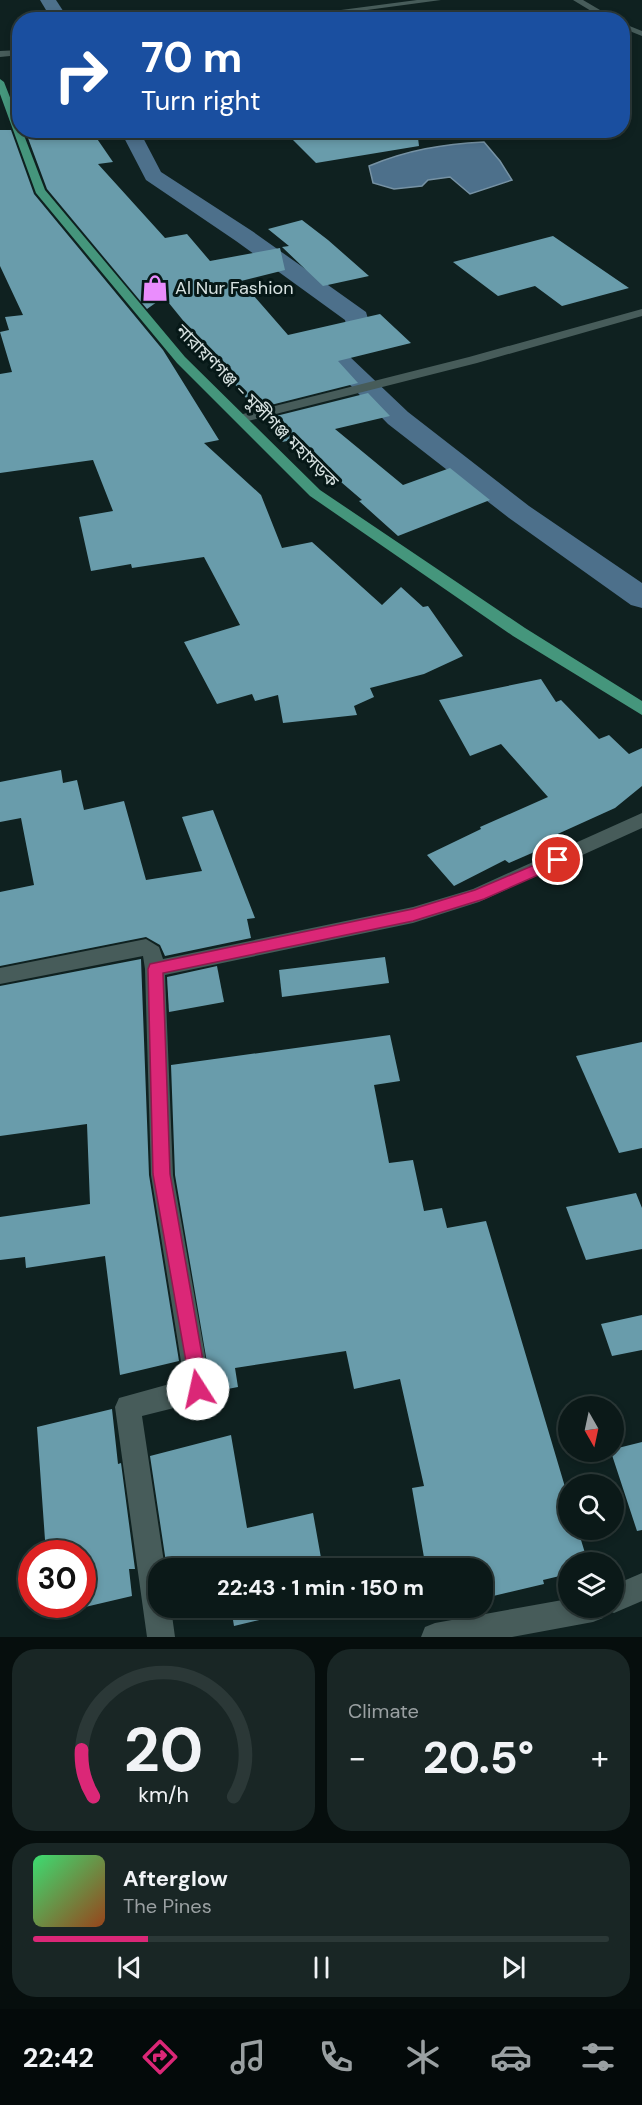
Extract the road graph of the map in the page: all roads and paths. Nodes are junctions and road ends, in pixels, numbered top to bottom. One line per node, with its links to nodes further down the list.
1 (437, 0): 5 (street)
2 (577, 0): 6 (street)
3 (315, 7): 4 (street)
4 (321, 12)
5 (331, 12)
6 (599, 12)
7 (0, 82): 8 (main road, নারায়ণগঞ্জ - মুন্সীগঞ্জ মহাসড়ক)
8 (12, 115)
9 (21, 138): 11 (main road, নারায়ণগঞ্জ - মুন্সীগঞ্জ মহাসড়ক)
10 (642, 312): 11 (street)
11 (240, 419): 12 (main road, নারায়ণগঞ্জ - মুন্সীগঞ্জ মহাসড়ক)
12 (642, 709)
13 (642, 820): 14 (street)
14 (155, 969): 15 (street); 19 (street)
15 (0, 976)
16 (642, 1587): 17 (street)
17 (624, 1595)
18 (558, 1614): 20 (street)
19 (161, 1637)
20 (435, 1637)

